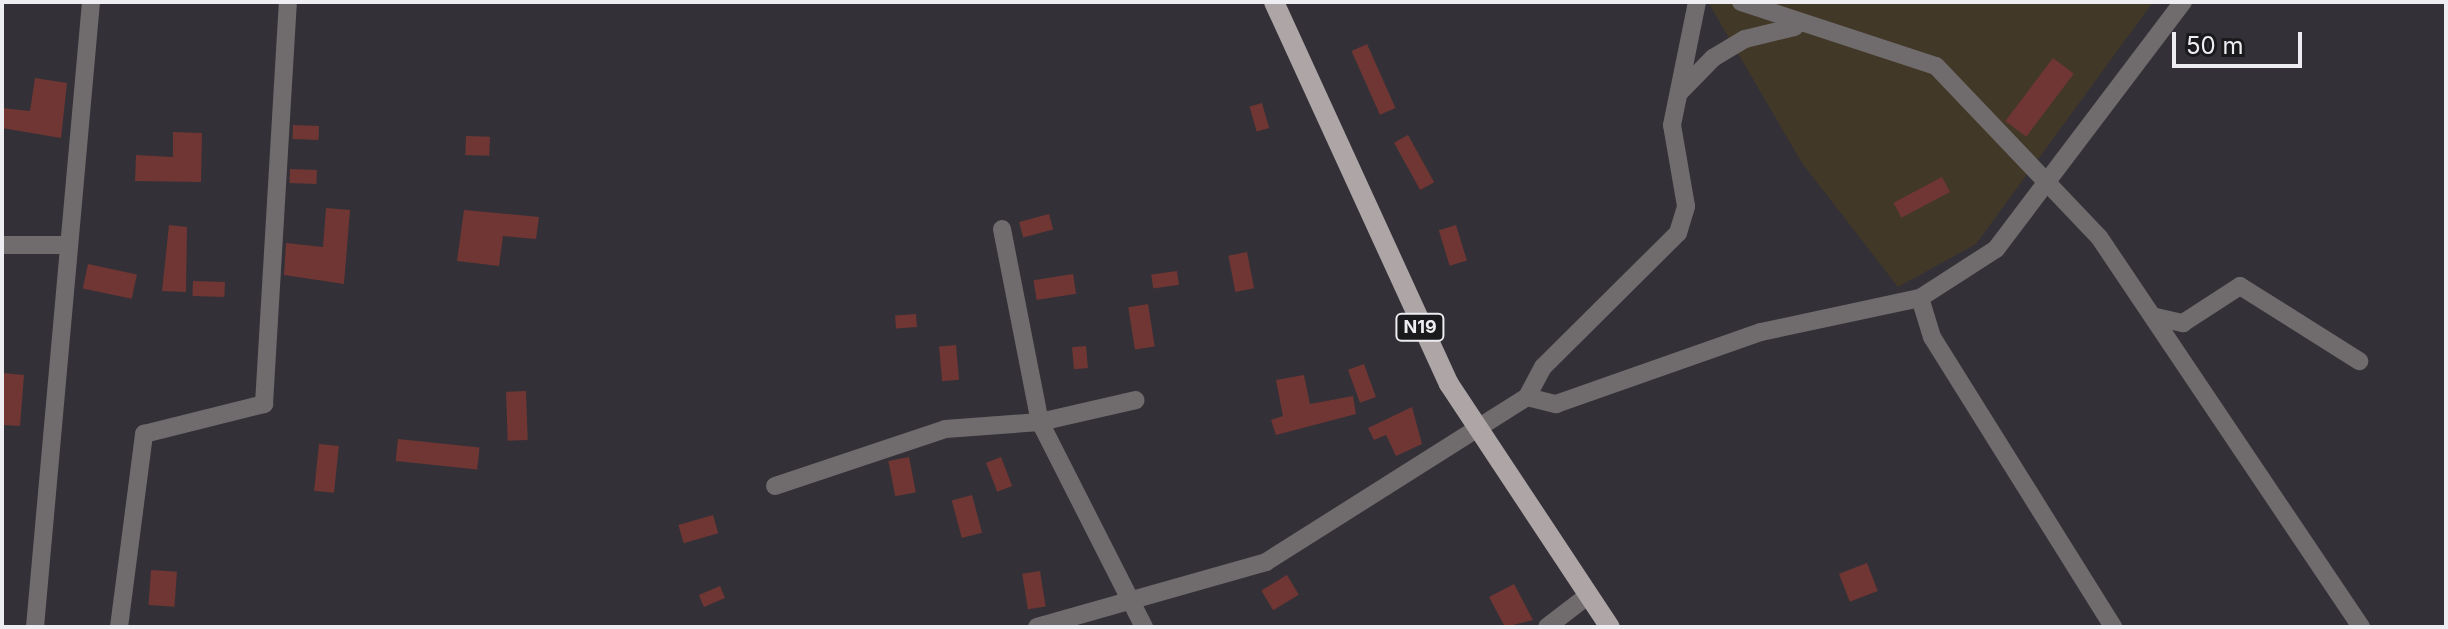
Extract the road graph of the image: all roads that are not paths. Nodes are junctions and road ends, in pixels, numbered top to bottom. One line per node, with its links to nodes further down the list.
1 (91, 2): 12 (street)
2 (288, 2): 24 (street)
3 (1274, 2): 19 (main road, N19)
4 (1697, 2): 8 (street)
5 (1741, 2): 7 (street)
6 (2183, 2): 9 (street)
7 (1802, 26): 8 (street); 9 (street)
8 (1677, 96): 16 (street)
9 (2047, 185): 13 (street); 14 (street)
10 (1002, 229): 18 (street)
11 (2, 245): 12 (street)
12 (66, 245): 23 (street)
13 (1920, 298): 16 (street); 29 (street)
14 (2156, 317): 15 (street); 30 (street)
15 (2359, 361)
16 (1527, 397): 19 (street)
17 (1136, 400): 18 (street)
18 (1040, 422): 20 (street); 22 (street)
19 (1477, 435): 21 (main road, N19); 22 (street)
20 (775, 486)
21 (1586, 597): 27 (street); 28 (main road, N19)
22 (1135, 600): 25 (street); 26 (street)
23 (35, 627)
24 (119, 627)
25 (1037, 627)
26 (1144, 627)
27 (1547, 627)
28 (1610, 627)
29 (2113, 627)
30 (2361, 627)

